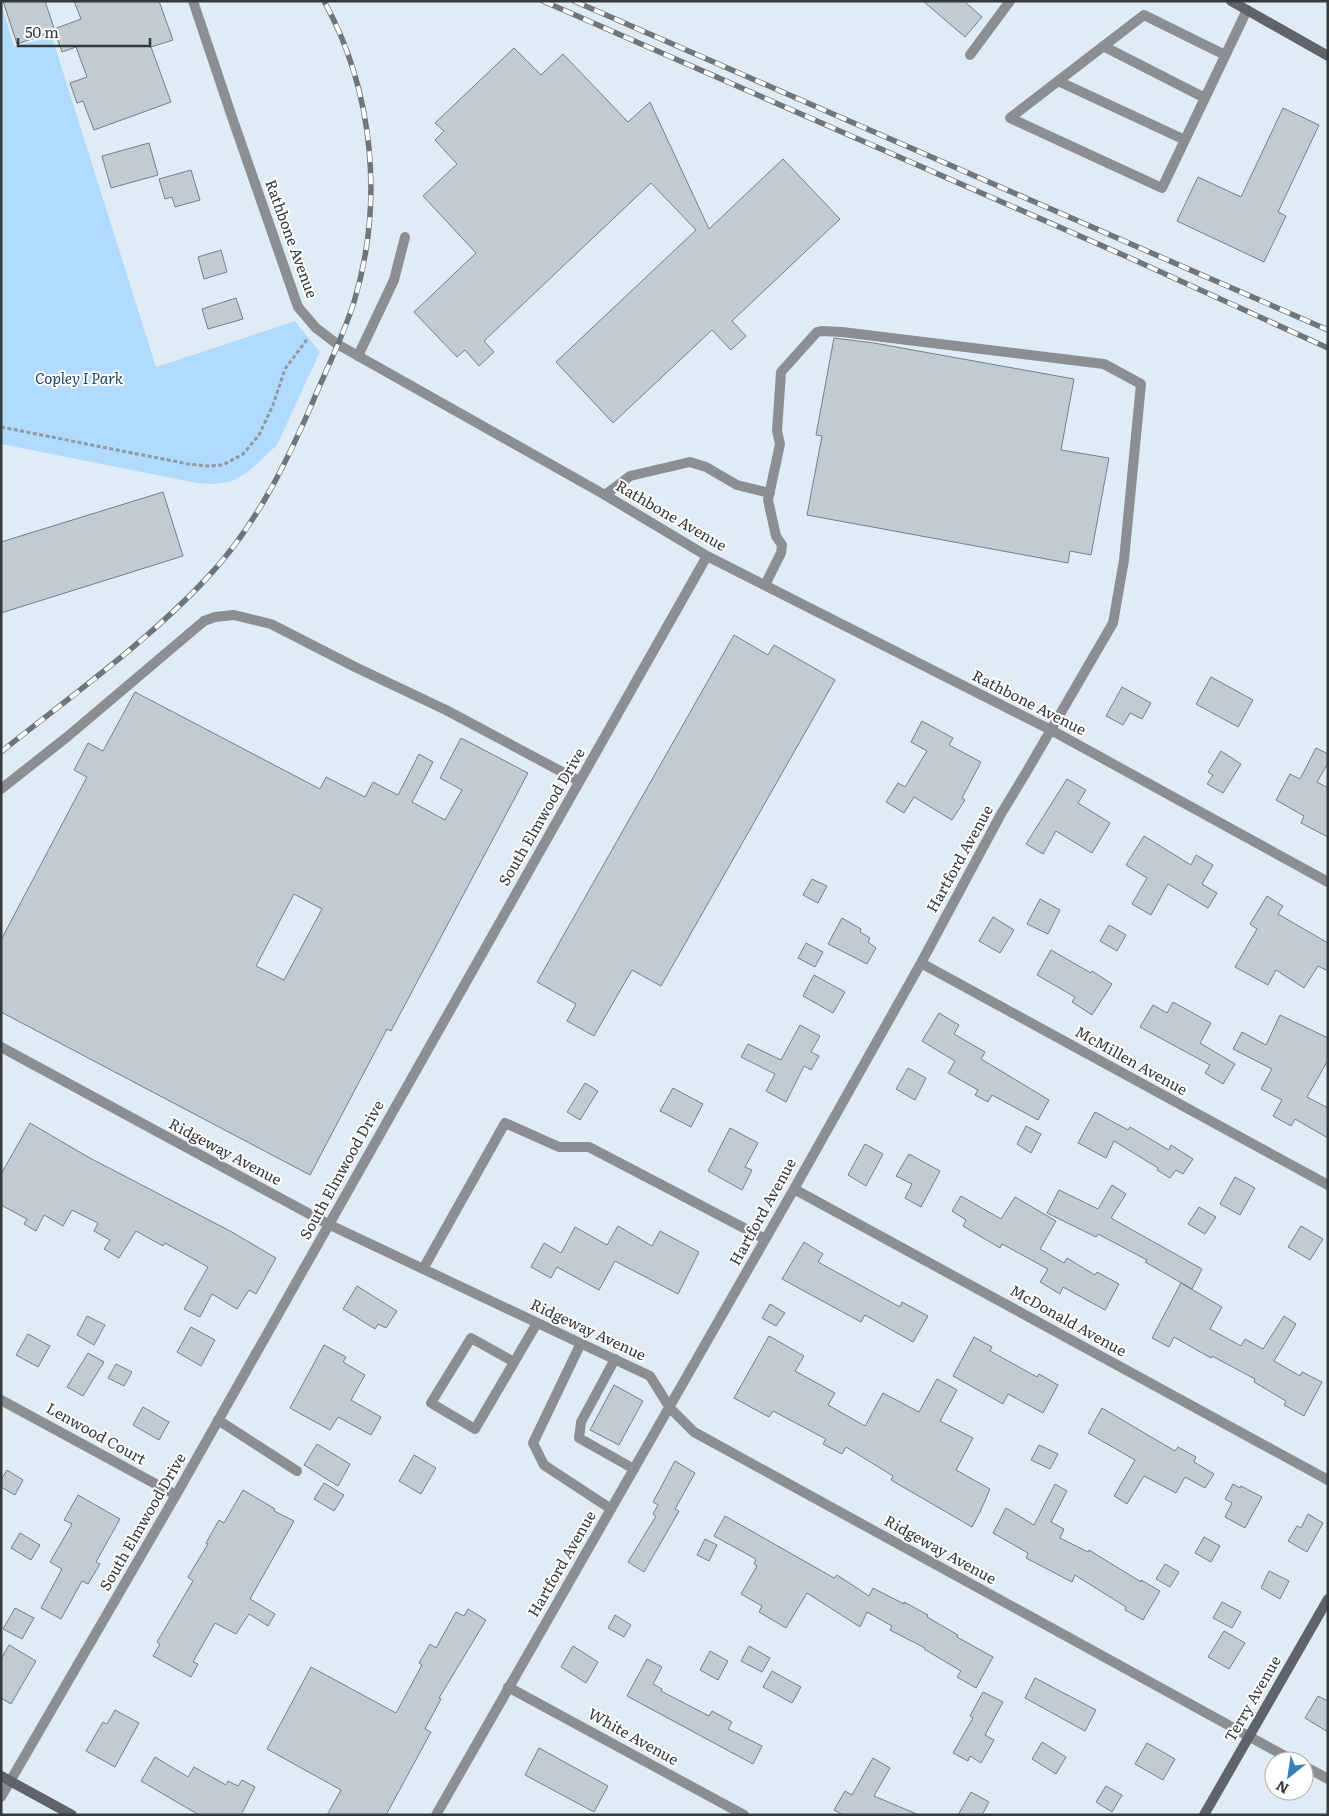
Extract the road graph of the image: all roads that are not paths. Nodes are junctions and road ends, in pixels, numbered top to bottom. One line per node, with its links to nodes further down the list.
1 (194, 1): 13 (street, Rathbone Avenue)
2 (1010, 1): 6 (street)
3 (1231, 1): 4 (street)
4 (1247, 10): 7 (street); 8 (street)
5 (1103, 46): 7 (street); 9 (street); 10 (street)
6 (970, 55)
7 (1225, 55): 10 (street)
8 (1328, 56)
9 (1058, 81): 11 (street); 11 (street)
10 (1205, 98): 11 (street)
11 (1184, 140)
12 (405, 237): 13 (street)
13 (358, 356): 15 (street, Rathbone Avenue)
14 (770, 493): 15 (street); 17 (street); 18 (street, Hartford Avenue)
15 (605, 495): 16 (street, Rathbone Avenue)
16 (707, 556): 17 (street, Rathbone Avenue); 19 (street, South Elmwood Drive)
17 (765, 585): 18 (street, Rathbone Avenue)
18 (1051, 730): 21 (street, Rathbone Avenue); 22 (street, Hartford Avenue)
19 (579, 782): 20 (street); 26 (street, South Elmwood Drive)
20 (1, 789)
21 (1328, 882)
22 (920, 963): 24 (street, McMillen Avenue); 25 (street, Hartford Avenue)
23 (1, 1047): 26 (street, Ridgeway Avenue)
24 (1328, 1185)
25 (794, 1189): 27 (street, Hartford Avenue); 38 (street, McDonald Avenue)
26 (328, 1224): 28 (street, Ridgeway Avenue); 35 (street, South Elmwood Drive)
27 (766, 1239): 28 (street); 34 (street, Hartford Avenue)
28 (423, 1269): 29 (street, Ridgeway Avenue)
29 (537, 1322): 30 (street, Ridgeway Avenue); 32 (street)
30 (581, 1343): 31 (street, Ridgeway Avenue); 40 (street)
31 (615, 1359): 34 (street, Ridgeway Avenue); 36 (street)
32 (514, 1362): 32 (street)
33 (1, 1400): 39 (street, Lenwood Court)
34 (670, 1408): 36 (street, Hartford Avenue); 43 (street, Ridgeway Avenue)
35 (218, 1420): 37 (street); 39 (street, South Elmwood Drive)
36 (634, 1469): 40 (street, Hartford Avenue)
37 (297, 1471)
38 (1328, 1480)
39 (176, 1495): 46 (street, South Elmwood Drive)
40 (611, 1509): 42 (street, Hartford Avenue)
41 (1328, 1599): 43 (street, Terry Avenue)
42 (508, 1687): 50 (street, Hartford Avenue); 51 (street, White Avenue)
43 (1249, 1737): 44 (street, Ridgeway Avenue); 52 (street, Terry Avenue)
44 (1275, 1751)
45 (1314, 1771): 47 (street)
46 (6, 1778): 48 (street, South Elmwood Drive); 49 (street)
47 (1328, 1779)
48 (1, 1797)
49 (72, 1815)
50 (436, 1815)
51 (744, 1815)
52 (1204, 1815)

